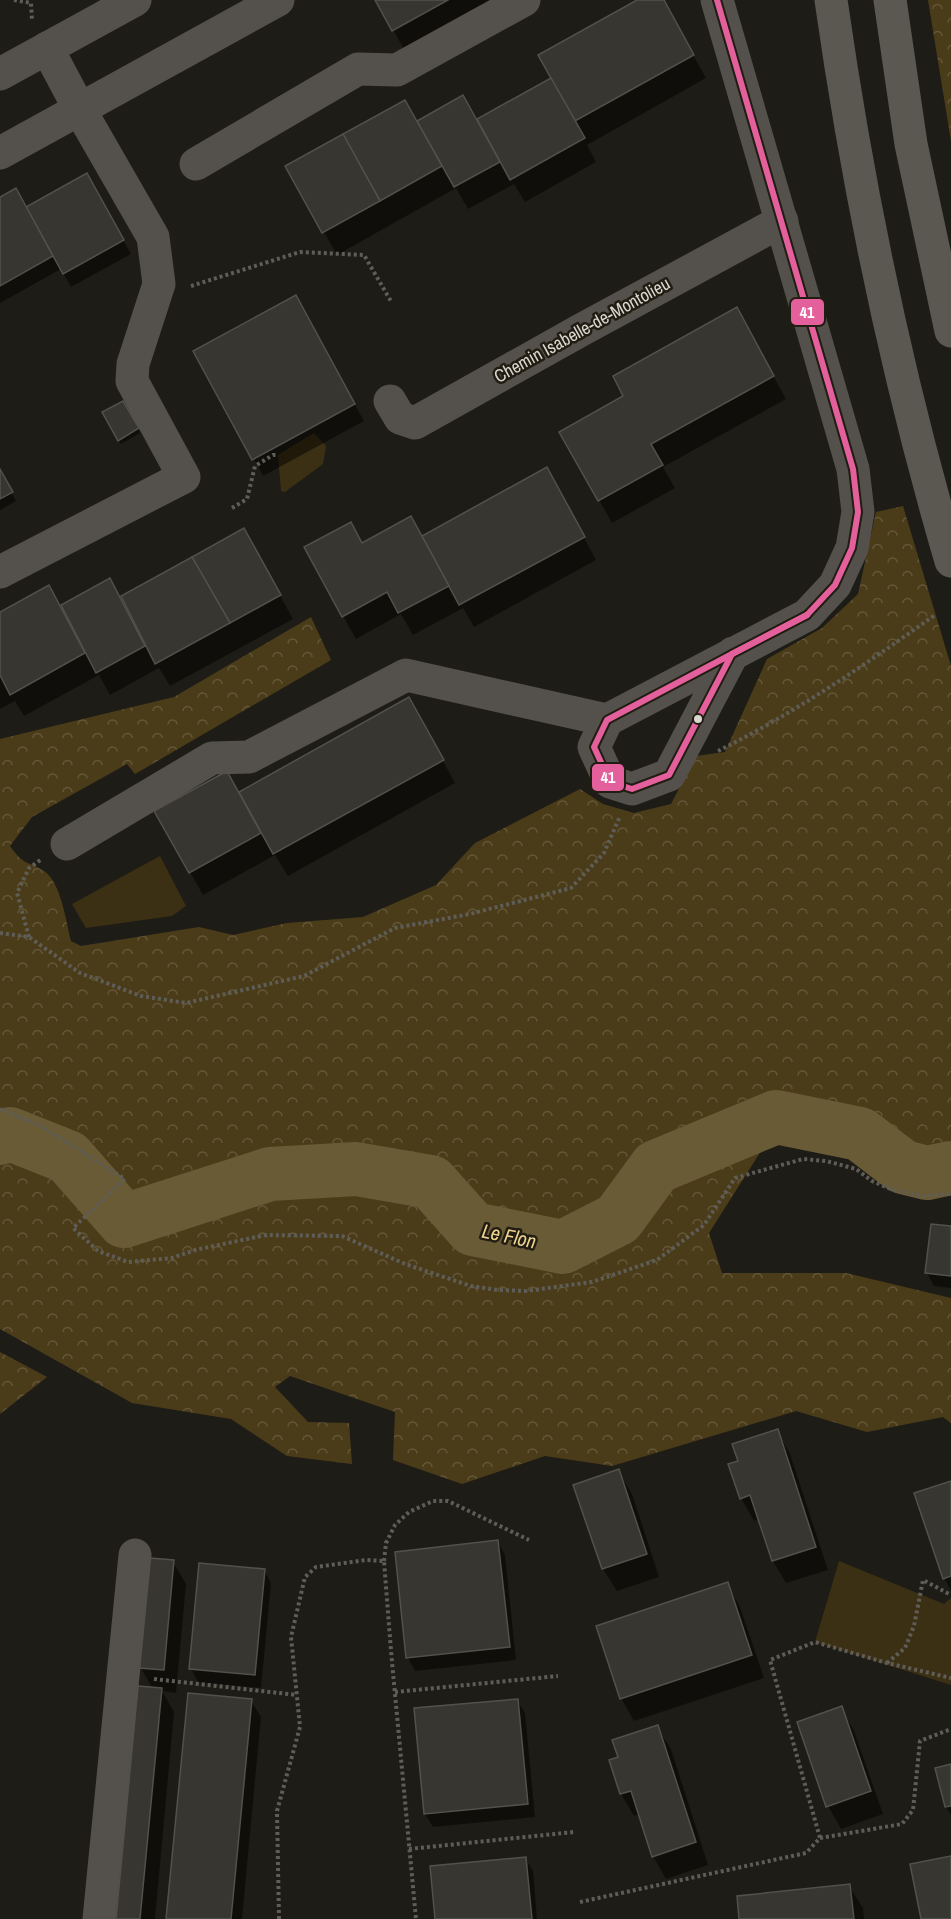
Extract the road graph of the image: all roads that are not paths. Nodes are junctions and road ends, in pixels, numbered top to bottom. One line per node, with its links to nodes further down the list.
1 (135, 0): 7 (street)
2 (278, 0): 9 (street)
3 (524, 0): 11 (street)
4 (717, 0): 12 (street)
5 (831, 0): 15 (highway)
6 (891, 0): 13 (highway)
7 (40, 38): 8 (street); 9 (street)
8 (0, 74)
9 (80, 110): 10 (street); 16 (street)
10 (0, 153)
11 (196, 164)
12 (782, 221): 14 (street, Chemin Isabelle-de-Montolieu); 17 (street)
13 (951, 331)
14 (390, 401)
15 (951, 561)
16 (0, 572)
17 (733, 653): 18 (street); 18 (street)
18 (607, 720): 19 (street)
19 (67, 844)
20 (135, 1555): 21 (street)
21 (99, 1919)

